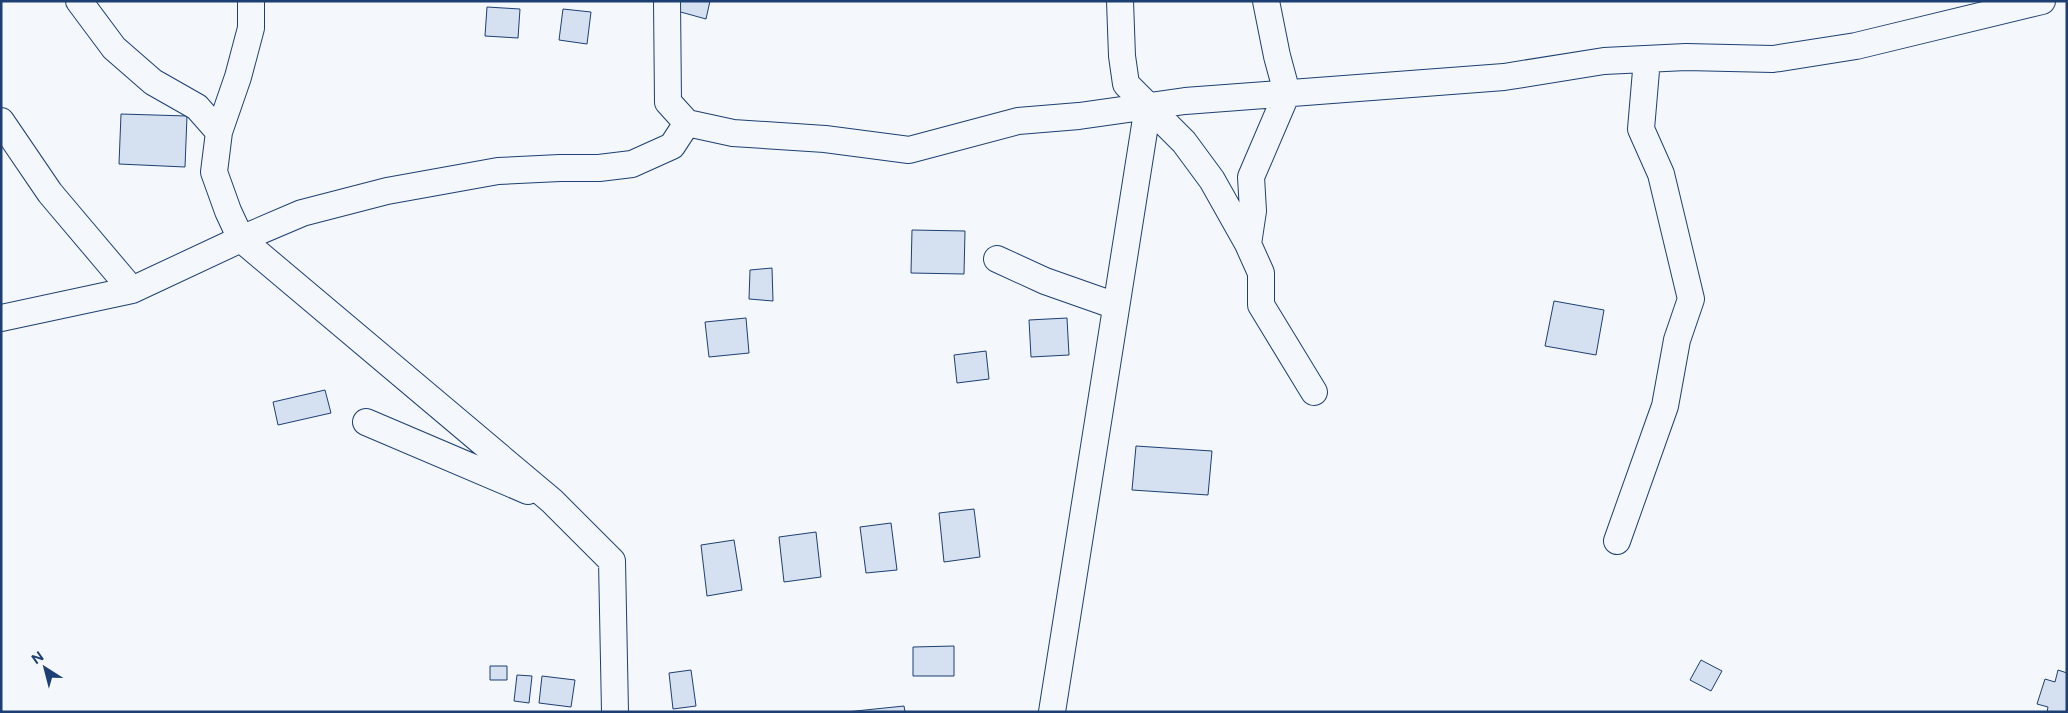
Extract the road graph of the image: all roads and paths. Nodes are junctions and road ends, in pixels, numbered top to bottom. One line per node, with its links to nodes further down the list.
1 (79, 1): 12 (street)
2 (251, 1): 12 (street)
3 (667, 1): 11 (street)
4 (1120, 1): 9 (street)
5 (1266, 1): 8 (street)
6 (2042, 1): 7 (street)
7 (1647, 59): 8 (street); 22 (street)
8 (1288, 93): 9 (street); 14 (street)
9 (1148, 106): 11 (street); 14 (street); 17 (street)
10 (1, 122): 16 (street)
11 (687, 123): 13 (street)
12 (219, 132): 13 (street)
13 (241, 239): 16 (street); 21 (street)
14 (1248, 244): 19 (street)
15 (997, 259): 17 (street)
16 (132, 290): 18 (street)
17 (1116, 306): 24 (street)
18 (1, 318)
19 (1314, 392)
20 (366, 422): 21 (street)
21 (552, 501): 23 (street)
22 (1617, 541)
23 (615, 712)
24 (1052, 712)

